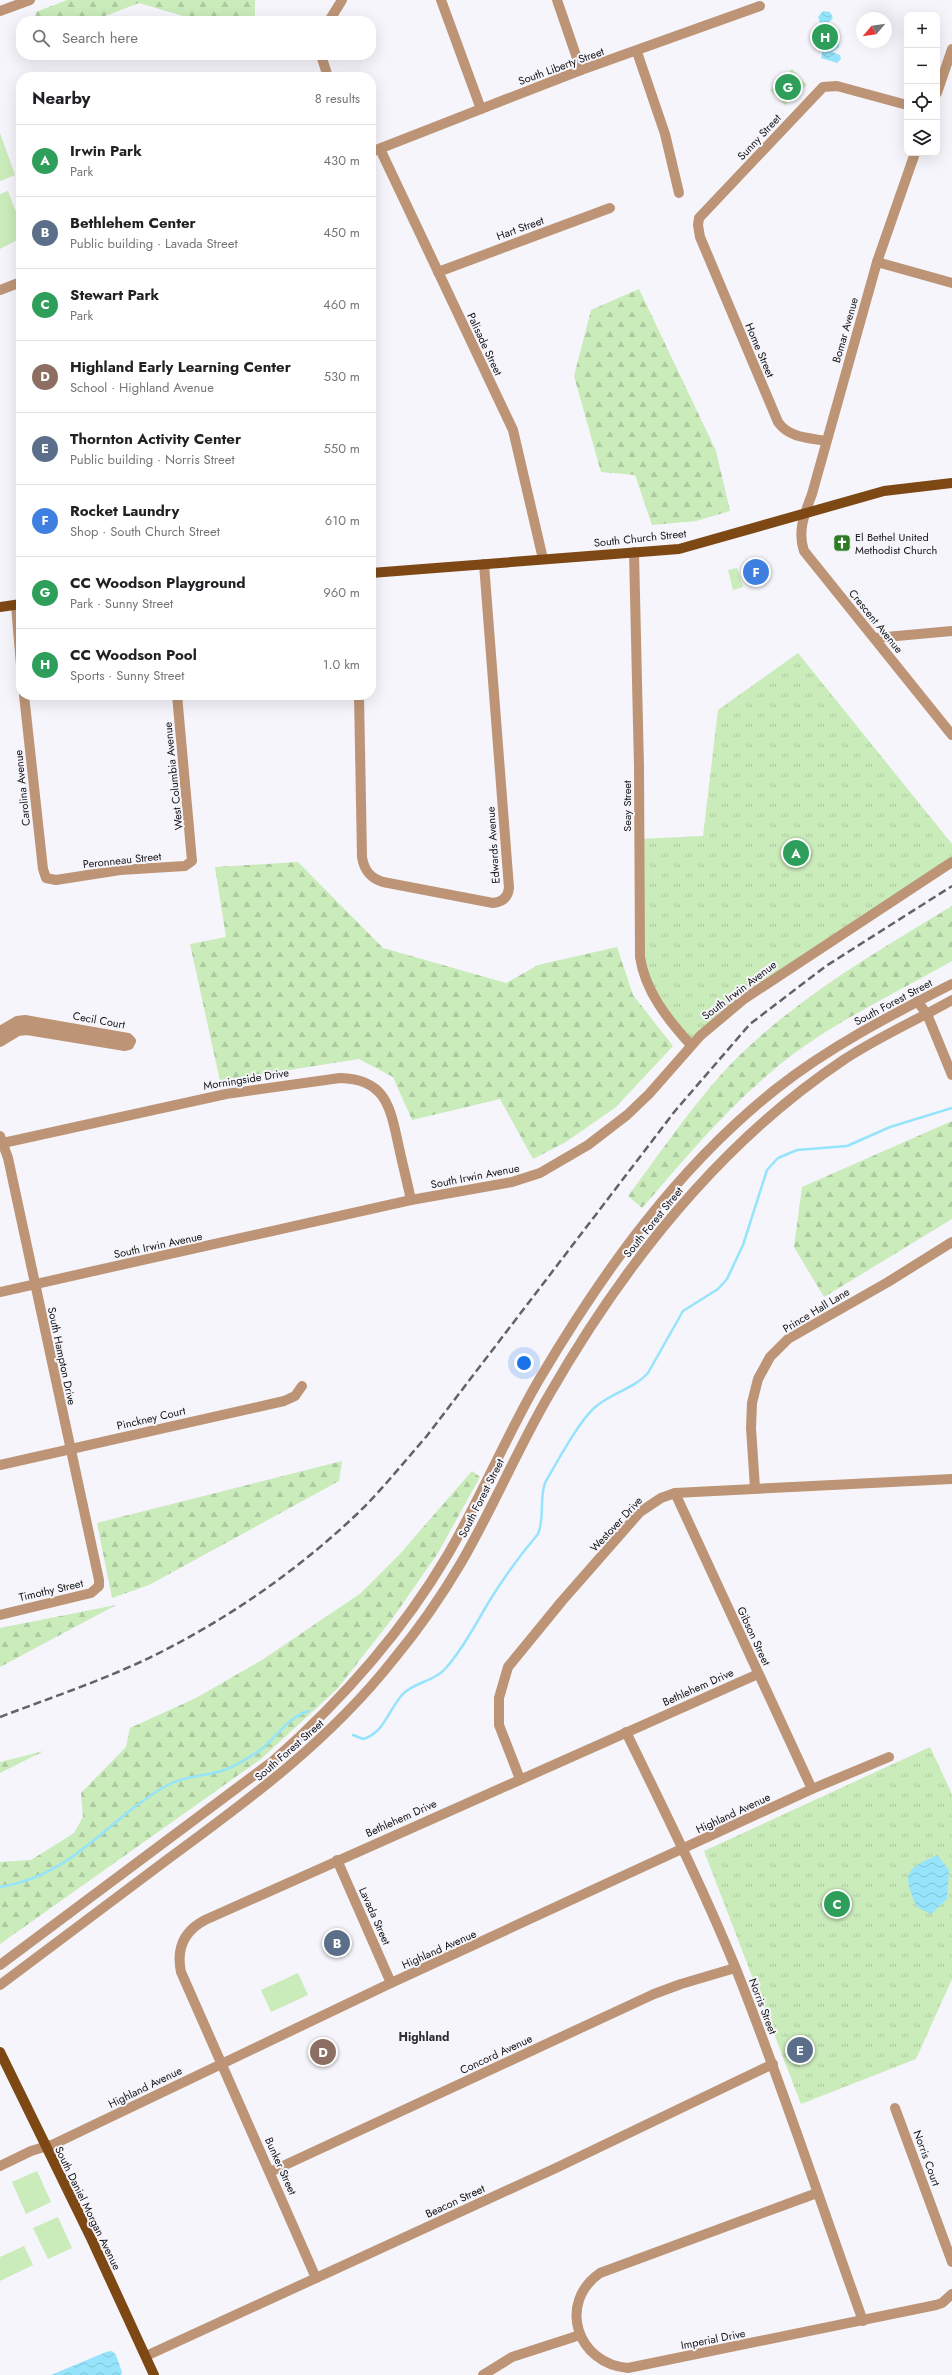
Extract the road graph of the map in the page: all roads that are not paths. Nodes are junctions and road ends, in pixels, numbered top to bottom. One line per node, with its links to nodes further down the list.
1 (30, 0): 6 (street)
2 (342, 0): 7 (street)
3 (441, 0): 15 (street)
4 (557, 0): 11 (street)
5 (760, 6): 9 (street, South Liberty Street)
6 (0, 12)
7 (332, 16)
8 (952, 50): 13 (street)
9 (637, 52): 11 (street, South Liberty Street); 18 (street)
10 (323, 60): 12 (street)
11 (581, 70): 15 (street, South Liberty Street)
12 (326, 72)
13 (940, 84)
14 (904, 104): 20 (street, Sunny Street)
15 (481, 109): 16 (street, South Liberty Street)
16 (376, 150): 22 (street, Palisade Street)
17 (914, 156): 21 (street, Bomar Avenue)
18 (679, 193)
19 (610, 208): 22 (street, Hart Street)
20 (700, 237): 26 (street, Home Street)
21 (877, 262): 23 (street); 26 (street, Bomar Avenue)
22 (438, 272): 30 (street, Palisade Street)
23 (952, 283)
24 (16, 284): 25 (street)
25 (0, 290)
26 (826, 441): 28 (street, Bomar Avenue)
27 (952, 483): 28 (main road, South Church Street)
28 (804, 515): 29 (main road, South Church Street); 36 (street, Crescent Avenue)
29 (634, 552): 30 (main road, South Church Street); 51 (street, Seay Street)
30 (543, 559): 31 (main road, South Church Street)
31 (484, 564): 32 (main road, South Church Street); 39 (street, Edwards Avenue)
32 (376, 573)
33 (16, 604): 34 (main road)
34 (0, 607)
35 (952, 631): 36 (street)
36 (875, 638): 40 (street, Crescent Avenue)
37 (25, 700): 43 (street, Carolina Avenue)
38 (178, 700): 41 (street, West Columbia Avenue)
39 (360, 700)
40 (952, 735)
41 (193, 854): 43 (street, Peronneau Street)
42 (952, 862): 51 (street, South Irwin Avenue)
43 (46, 878)
44 (952, 984): 46 (street, South Forest Street)
45 (952, 1000): 47 (street, South Forest Street)
46 (917, 1001): 47 (street); 73 (street, South Forest Street)
47 (927, 1014): 52 (street); 76 (street, South Forest Street)
48 (21, 1025): 48 (street, Cecil Court); 49 (street); 50 (street)
49 (0, 1031)
50 (0, 1042)
51 (691, 1045): 54 (street, South Irwin Avenue)
52 (952, 1075)
53 (1, 1140): 54 (street, Morningside Drive); 56 (street, South Hampton Drive)
54 (411, 1200): 56 (street, South Irwin Avenue)
55 (952, 1242): 62 (street, Prince Hall Lane)
56 (35, 1284): 57 (street, South Irwin Avenue); 59 (street, South Hampton Drive)
57 (0, 1292)
58 (302, 1386): 59 (street, Pinckney Court)
59 (70, 1449): 60 (street, Pinckney Court); 64 (street, South Hampton Drive)
60 (0, 1465)
61 (952, 1479): 62 (street, Westover Drive)
62 (755, 1488): 63 (street, Westover Drive)
63 (675, 1493): 66 (street, Gibson Street); 69 (street, Westover Drive)
64 (99, 1580): 65 (street, Timothy Street)
65 (0, 1615)
66 (758, 1674): 67 (street, Bethlehem Drive); 70 (street, Gibson Street)
67 (626, 1732): 69 (street, Bethlehem Drive); 71 (street, Norris Street)
68 (889, 1758): 70 (street, Highland Avenue)
69 (520, 1779): 72 (street, Bethlehem Drive)
70 (812, 1789): 71 (street, Highland Avenue)
71 (683, 1849): 74 (street, Norris Street); 75 (street, Highland Avenue)
72 (337, 1860): 75 (street, Lavada Street); 78 (street, Bethlehem Drive)
73 (0, 1965)
74 (735, 1968): 79 (street, Norris Street); 83 (street, Concord Avenue)
75 (391, 1983): 78 (street, Highland Avenue)
76 (0, 1985)
77 (0, 2052): 81 (main road, South Daniel Morgan Avenue)
78 (222, 2064): 81 (street, Highland Avenue); 83 (street, Bunker Street)
79 (773, 2064): 84 (street, Norris Street); 86 (street, Beacon Street)
80 (895, 2108): 85 (street, Norris Court)
81 (45, 2147): 82 (street, Highland Avenue); 90 (main road, South Daniel Morgan Avenue)
82 (0, 2166)
83 (270, 2172): 86 (street, Bunker Street)
84 (817, 2193): 88 (street, Norris Street); 89 (street, Imperial Drive)
85 (952, 2262)
86 (316, 2278): 90 (street, Beacon Street)
87 (952, 2294): 88 (street)
88 (863, 2321): 89 (street, Imperial Drive)
89 (580, 2334): 92 (street)
90 (146, 2356): 91 (main road, South Daniel Morgan Avenue)
91 (154, 2375)
92 (484, 2375)

